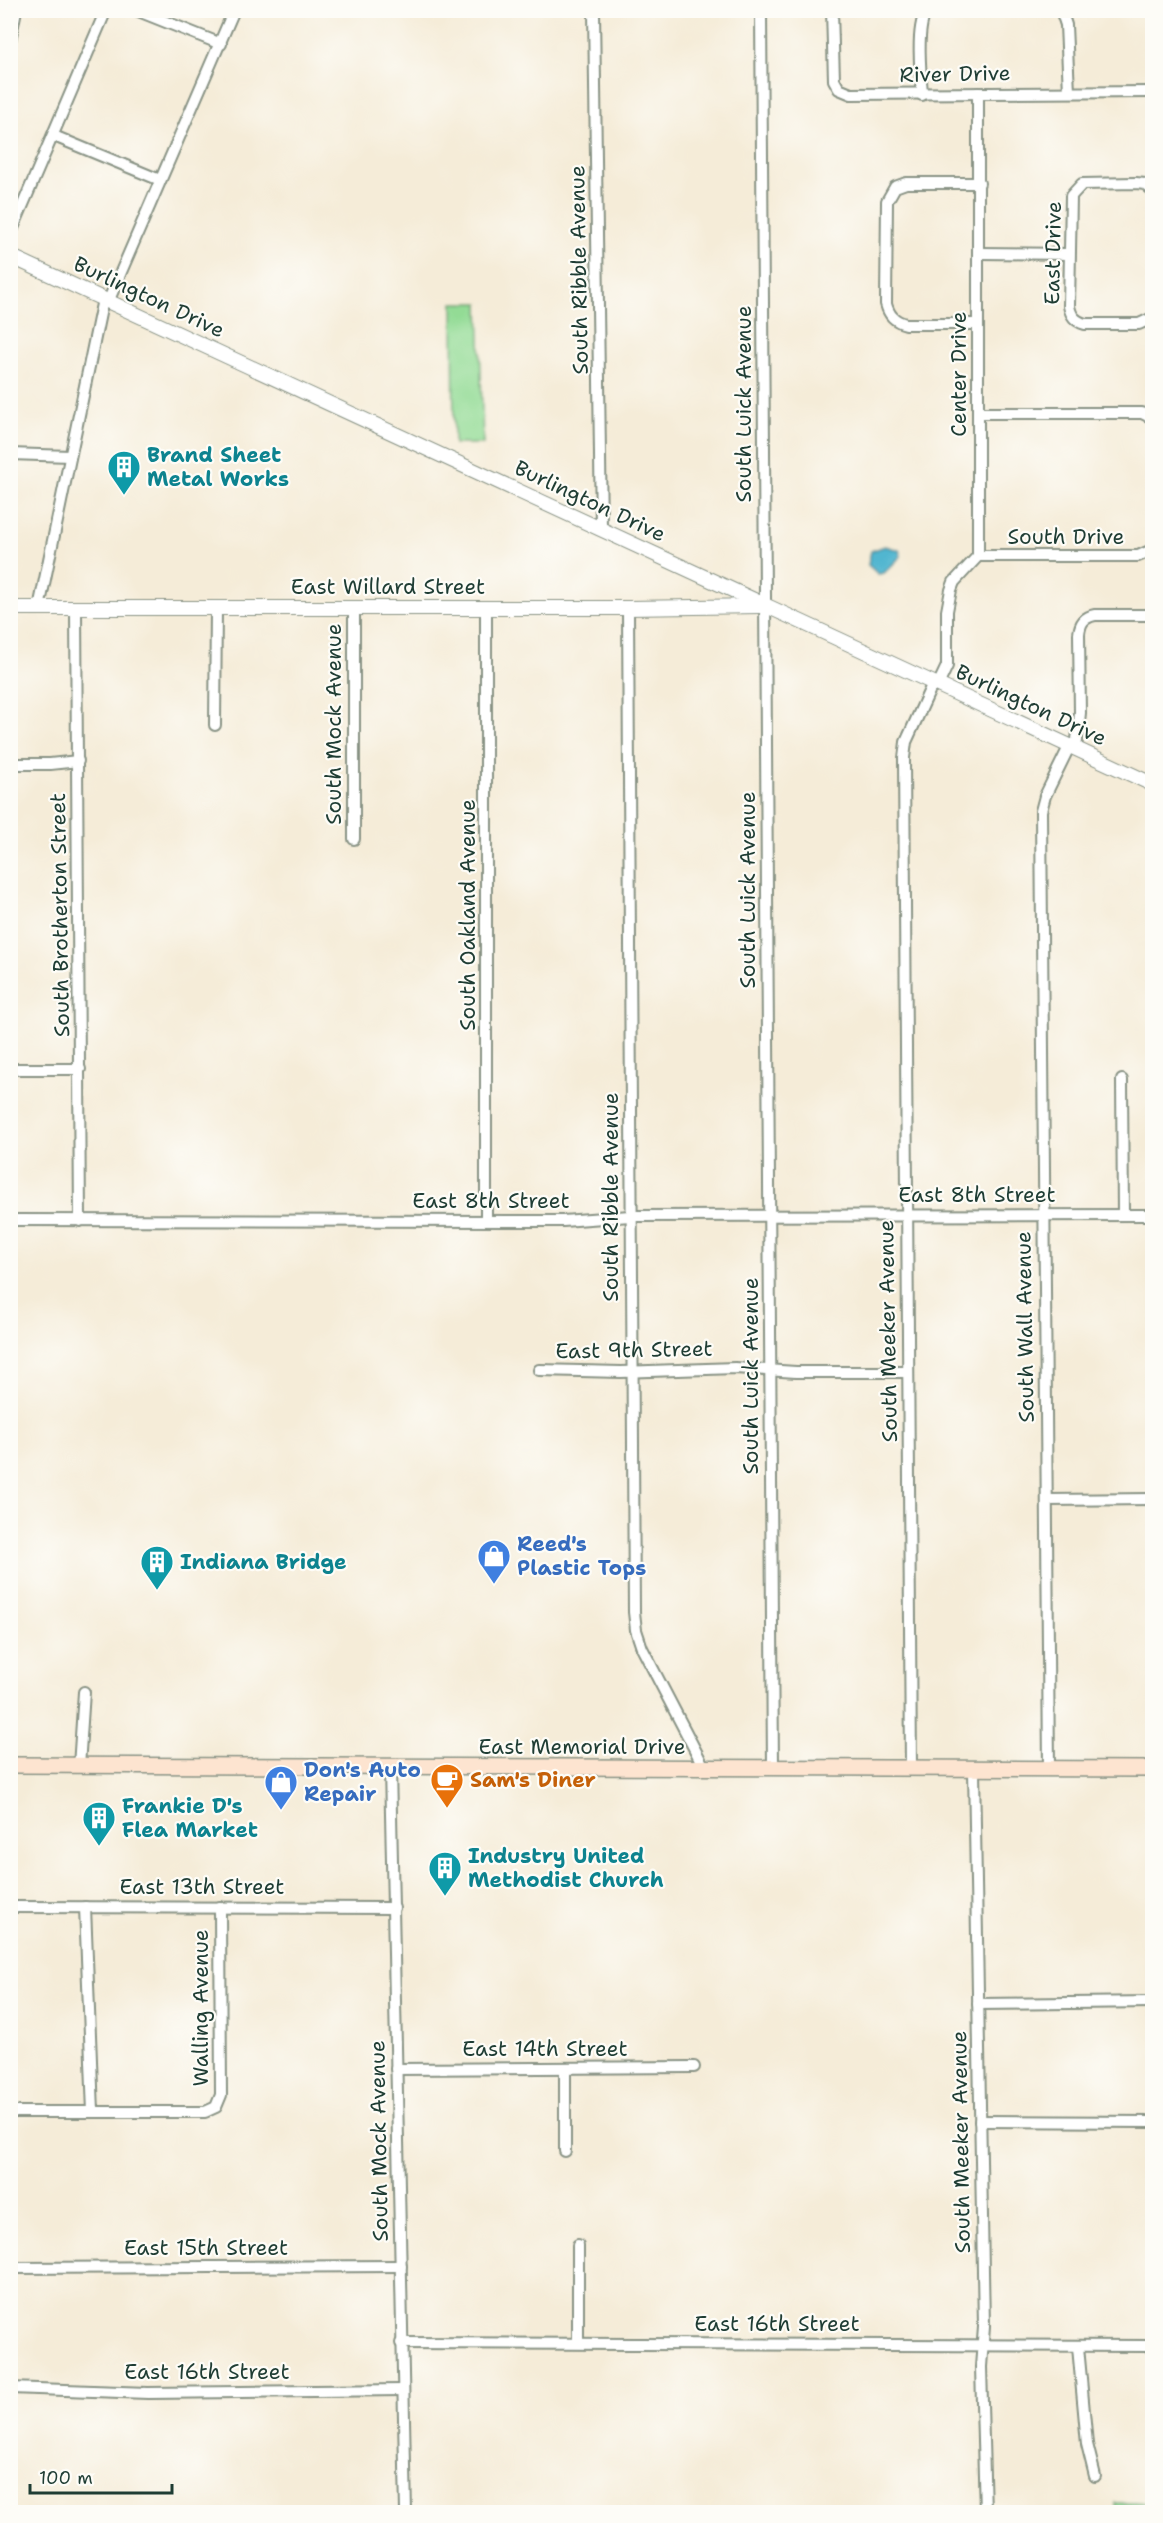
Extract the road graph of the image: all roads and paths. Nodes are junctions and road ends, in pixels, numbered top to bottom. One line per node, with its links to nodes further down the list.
1 (16, 10): 10 (street)
2 (106, 10): 16 (street)
3 (136, 10): 11 (street)
4 (234, 10): 11 (street)
5 (594, 10): 31 (street, South Ribble Avenue)
6 (761, 10): 34 (street, South Luick Avenue)
7 (832, 10): 15 (street, River Drive)
8 (927, 10): 15 (street)
9 (1061, 10): 14 (street)
10 (10, 41)
11 (221, 44): 17 (street)
12 (1152, 92): 14 (street, River Drive)
13 (978, 93): 14 (street, River Drive); 15 (street, River Drive); 18 (street, Center Drive)
14 (1069, 93)
15 (922, 95)
16 (54, 135): 17 (street); 20 (street)
17 (160, 180): 24 (street)
18 (979, 183): 21 (street, Center Drive); 26 (street)
19 (1152, 190): 22 (street, East Drive)
20 (10, 236)
21 (979, 254): 22 (street); 26 (street, Center Drive)
22 (1069, 254): 25 (street, East Drive)
23 (10, 256): 24 (street, Burlington Drive)
24 (106, 301): 30 (street); 31 (street, Burlington Drive)
25 (1152, 318)
26 (978, 324): 27 (street, Center Drive)
27 (978, 413): 28 (street); 33 (street, Center Drive)
28 (1152, 418)
29 (10, 454): 30 (street)
30 (70, 456): 35 (street)
31 (601, 529): 34 (street, Burlington Drive)
32 (1152, 550): 33 (street, South Drive)
33 (978, 556): 43 (street, South Meeker Avenue)
34 (765, 605): 41 (street, East Willard Street); 43 (street, Burlington Drive); 53 (street, South Luick Avenue)
35 (39, 608): 38 (street, East Willard Street); 39 (street, East Willard Street)
36 (216, 608): 37 (street, East Willard Street); 39 (street, East Willard Street); 44 (street)
37 (354, 608): 40 (street, East Willard Street); 49 (street, South Mock Avenue)
38 (10, 609)
39 (76, 609): 46 (street, South Brotherton Street)
40 (486, 609): 41 (street, East Willard Street); 60 (street, South Oakland Avenue)
41 (628, 609): 58 (street, South Ribble Avenue)
42 (1152, 615): 45 (street, South Wall Avenue)
43 (936, 684): 45 (street, Burlington Drive); 54 (street, South Meeker Avenue)
44 (215, 724)
45 (1073, 748): 48 (street, Burlington Drive); 55 (street, South Wall Avenue)
46 (78, 760): 47 (street); 51 (street, South Brotherton Street)
47 (10, 764)
48 (1152, 784)
49 (354, 839)
50 (10, 1069): 51 (street)
51 (80, 1069): 61 (street, South Brotherton Street)
52 (1122, 1080): 56 (street)
53 (770, 1215): 54 (street, East 8th Street); 58 (street, East 8th Street); 62 (street, South Luick Avenue)
54 (906, 1215): 55 (street, East 8th Street); 65 (street, South Meeker Avenue)
55 (1043, 1215): 56 (street, East 8th Street); 67 (street, South Wall Avenue)
56 (1123, 1215): 57 (street, East 8th Street)
57 (1152, 1215)
58 (630, 1216): 60 (street, East 8th Street); 64 (street, South Ribble Avenue)
59 (10, 1220): 61 (street, East 8th Street)
60 (486, 1220): 61 (street, East 8th Street)
61 (80, 1221)
62 (770, 1369): 64 (street, East 9th Street); 65 (street, East 9th Street); 73 (street, South Luick Avenue)
63 (539, 1370): 64 (street, East 9th Street)
64 (632, 1371): 72 (street, South Ribble Avenue)
65 (908, 1372): 74 (street, South Meeker Avenue)
66 (1152, 1499): 67 (street)
67 (1047, 1500): 75 (street, South Wall Avenue)
68 (84, 1692): 70 (street)
69 (10, 1765): 70 (main road, East Memorial Drive)
70 (79, 1766): 71 (main road, East Memorial Drive)
71 (390, 1768): 72 (main road, East Memorial Drive); 81 (street, South Mock Avenue)
72 (705, 1769): 73 (main road, East Memorial Drive)
73 (773, 1769): 74 (main road, East Memorial Drive)
74 (911, 1769): 77 (main road, East Memorial Drive)
75 (1049, 1769): 76 (main road, East Memorial Drive); 77 (main road, East Memorial Drive)
76 (1152, 1769)
77 (974, 1770): 83 (street, South Meeker Avenue)
78 (85, 1906): 79 (street, East 13th Street); 80 (street, East 13th Street); 88 (street)
79 (10, 1907)
80 (220, 1907): 81 (street, East 13th Street); 88 (street, Walling Avenue)
81 (394, 1908): 85 (street, South Mock Avenue)
82 (1152, 2002): 83 (street)
83 (978, 2004): 89 (street, South Meeker Avenue)
84 (694, 2067): 86 (street, East 14th Street)
85 (396, 2069): 86 (street, East 14th Street); 93 (street, South Mock Avenue)
86 (565, 2069): 91 (street)
87 (10, 2112): 88 (street)
88 (93, 2112)
89 (980, 2121): 90 (street); 97 (street, South Meeker Avenue)
90 (1152, 2122)
91 (565, 2151)
92 (578, 2245): 96 (street)
93 (401, 2266): 94 (street, East 15th Street); 95 (street, South Mock Avenue)
94 (10, 2268)
95 (401, 2343): 96 (street, East 16th Street); 101 (street, South Mock Avenue)
96 (578, 2343): 97 (street, East 16th Street)
97 (983, 2345): 99 (street, East 16th Street); 104 (street, South Meeker Avenue)
98 (1152, 2346): 99 (street, East 16th Street)
99 (1078, 2347): 102 (street)
100 (10, 2388): 101 (street, East 16th Street)
101 (403, 2390): 103 (street, South Mock Avenue)
102 (1095, 2476)
103 (406, 2512)
104 (984, 2512)

